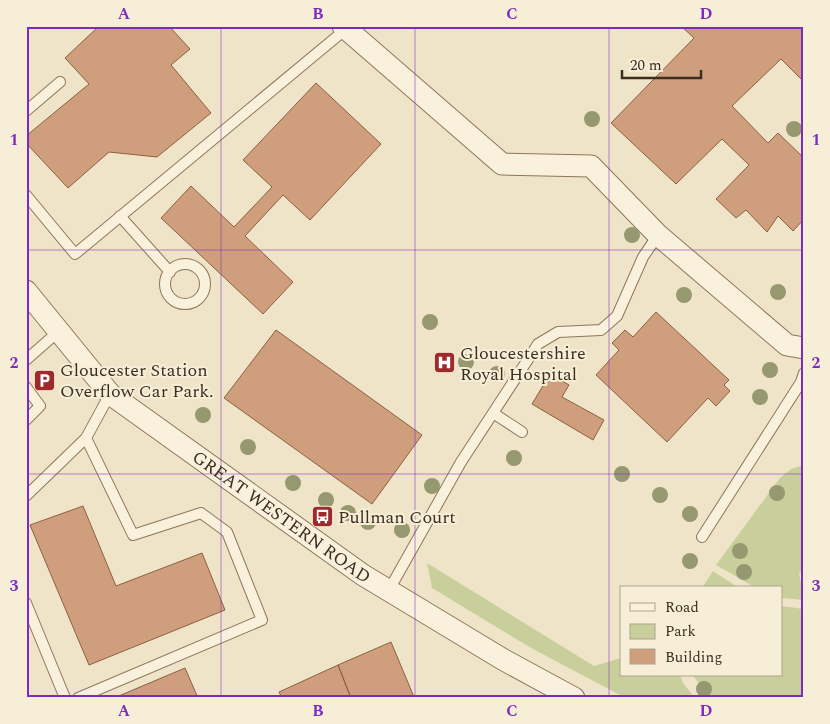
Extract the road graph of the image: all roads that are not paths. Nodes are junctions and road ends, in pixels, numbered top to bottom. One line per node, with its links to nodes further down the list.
1 (344, 28): 5 (lane); 6 (street)
2 (60, 82): 3 (lane)
3 (26, 111)
4 (26, 195): 5 (lane)
5 (120, 216): 7 (lane)
6 (658, 235): 10 (street); 15 (lane)
7 (170, 272)
8 (26, 291): 9 (street, GREAT WESTERN ROAD)
9 (59, 331): 11 (lane); 14 (street, GREAT WESTERN ROAD)
10 (804, 348)
11 (26, 360)
12 (804, 373): 20 (lane)
13 (26, 387): 16 (lane)
14 (110, 394): 18 (lane); 21 (street, GREAT WESTERN ROAD)
15 (492, 413): 17 (lane); 21 (lane)
16 (26, 420)
17 (522, 432)
18 (86, 438): 19 (lane); 24 (lane)
19 (26, 496)
20 (702, 537)
21 (389, 590): 25 (street, GREAT WESTERN ROAD)
22 (26, 603): 23 (lane)
23 (65, 698)
24 (78, 698)
25 (574, 698)

